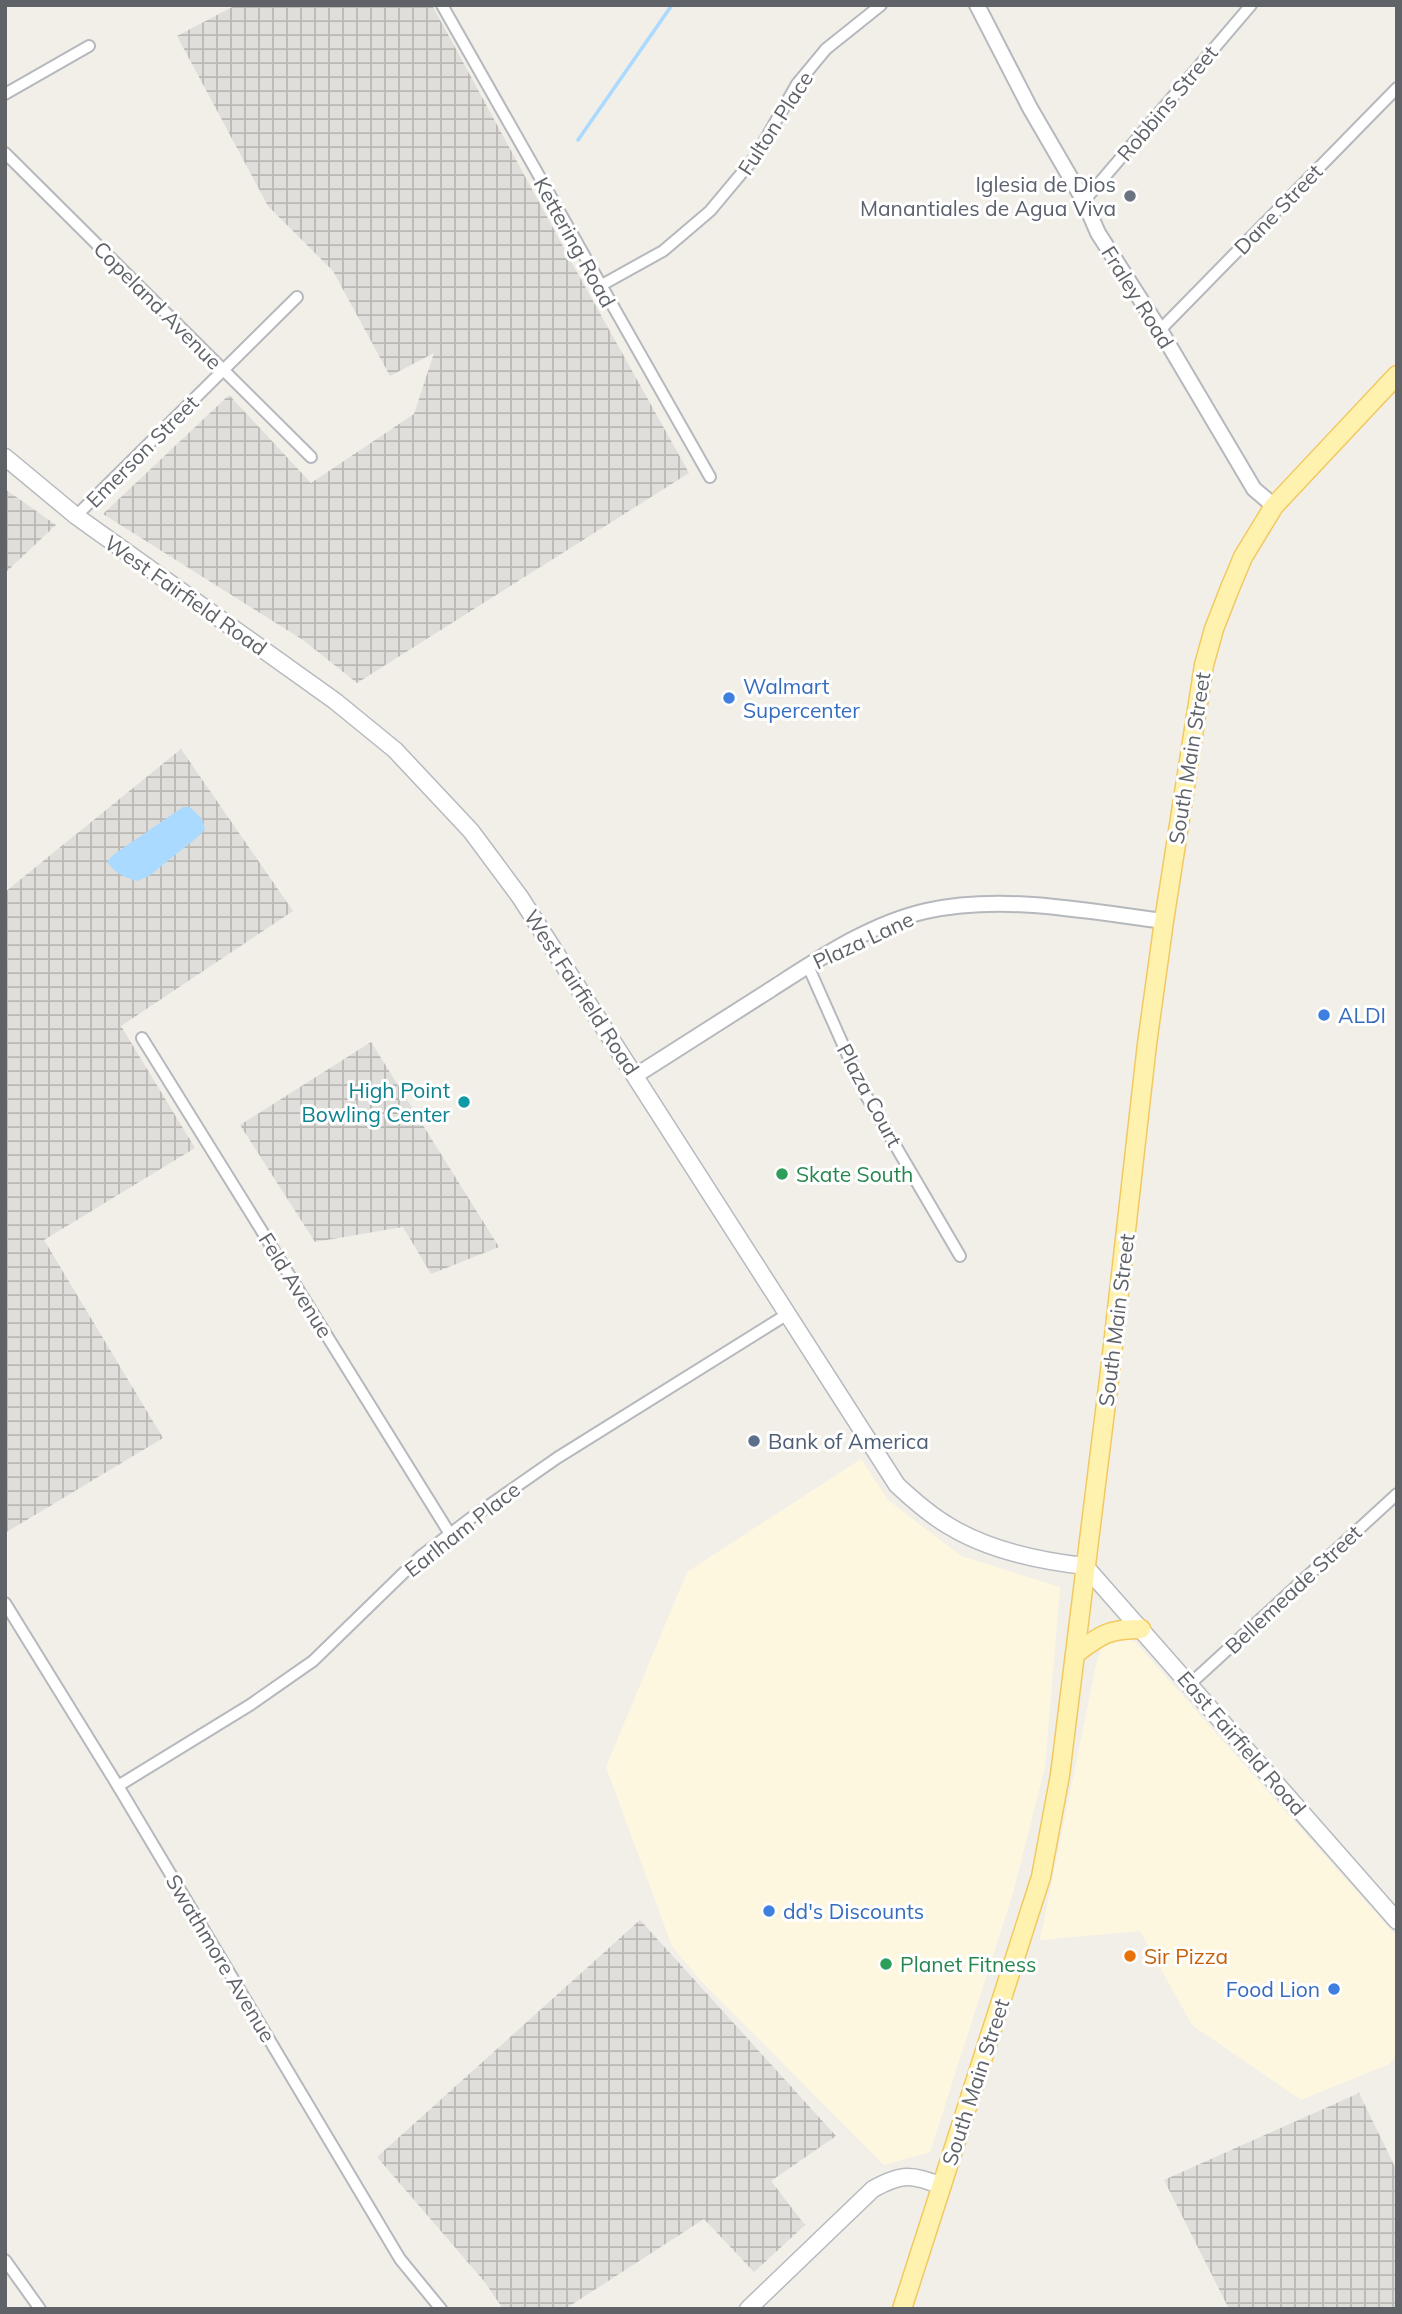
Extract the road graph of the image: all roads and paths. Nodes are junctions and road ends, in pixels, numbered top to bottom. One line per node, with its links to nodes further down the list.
1 (442, 5): 10 (street, Kettering Road)
2 (881, 5): 10 (street, Fulton Place)
3 (977, 5): 9 (street, Fraley Road)
4 (1251, 5): 9 (street, Robbins Street)
5 (89, 46): 7 (street)
6 (1397, 88): 12 (street, Dane Street)
7 (5, 94)
8 (5, 153): 13 (street, Copeland Avenue)
9 (1084, 201): 12 (street, Fraley Road)
10 (600, 286): 17 (street, Kettering Road)
11 (297, 297): 13 (street, Emerson Street)
12 (1160, 330): 18 (street, Fraley Road)
13 (223, 370): 16 (street, Copeland Avenue); 19 (street, Emerson Street)
14 (1397, 375): 18 (main road, South Main Street)
15 (5, 457): 19 (main road, West Fairfield Road)
16 (311, 457)
17 (710, 478)
18 (1274, 506): 20 (main road, South Main Street)
19 (76, 516): 23 (main road, West Fairfield Road)
20 (1164, 921): 21 (street, Plaza Lane); 28 (main road, South Main Street)
21 (807, 966): 23 (street, Plaza Lane); 24 (street, Plaza Court)
22 (142, 1038): 27 (street, Feld Avenue)
23 (635, 1076): 25 (main road, West Fairfield Road)
24 (960, 1256)
25 (786, 1315): 27 (street, Earlham Place); 28 (main road, West Fairfield Road)
26 (1397, 1494): 32 (street, Bellemeade Street)
27 (450, 1534): 33 (street, Earlham Place)
28 (1086, 1566): 30 (main road, East Fairfield Road); 31 (main road, South Main Street)
29 (5, 1603): 33 (street, Swathmore Avenue)
30 (1141, 1629): 31 (main road); 32 (main road, East Fairfield Road)
31 (1075, 1654): 35 (main road, South Main Street)
32 (1190, 1684): 34 (main road, East Fairfield Road)
33 (118, 1786): 38 (street, Swathmore Avenue)
34 (1397, 1921)
35 (942, 2186): 39 (main road); 40 (main road, South Main Street)
36 (5, 2260): 37 (street)
37 (40, 2309)
38 (441, 2309)
39 (748, 2309)
40 (902, 2309)

